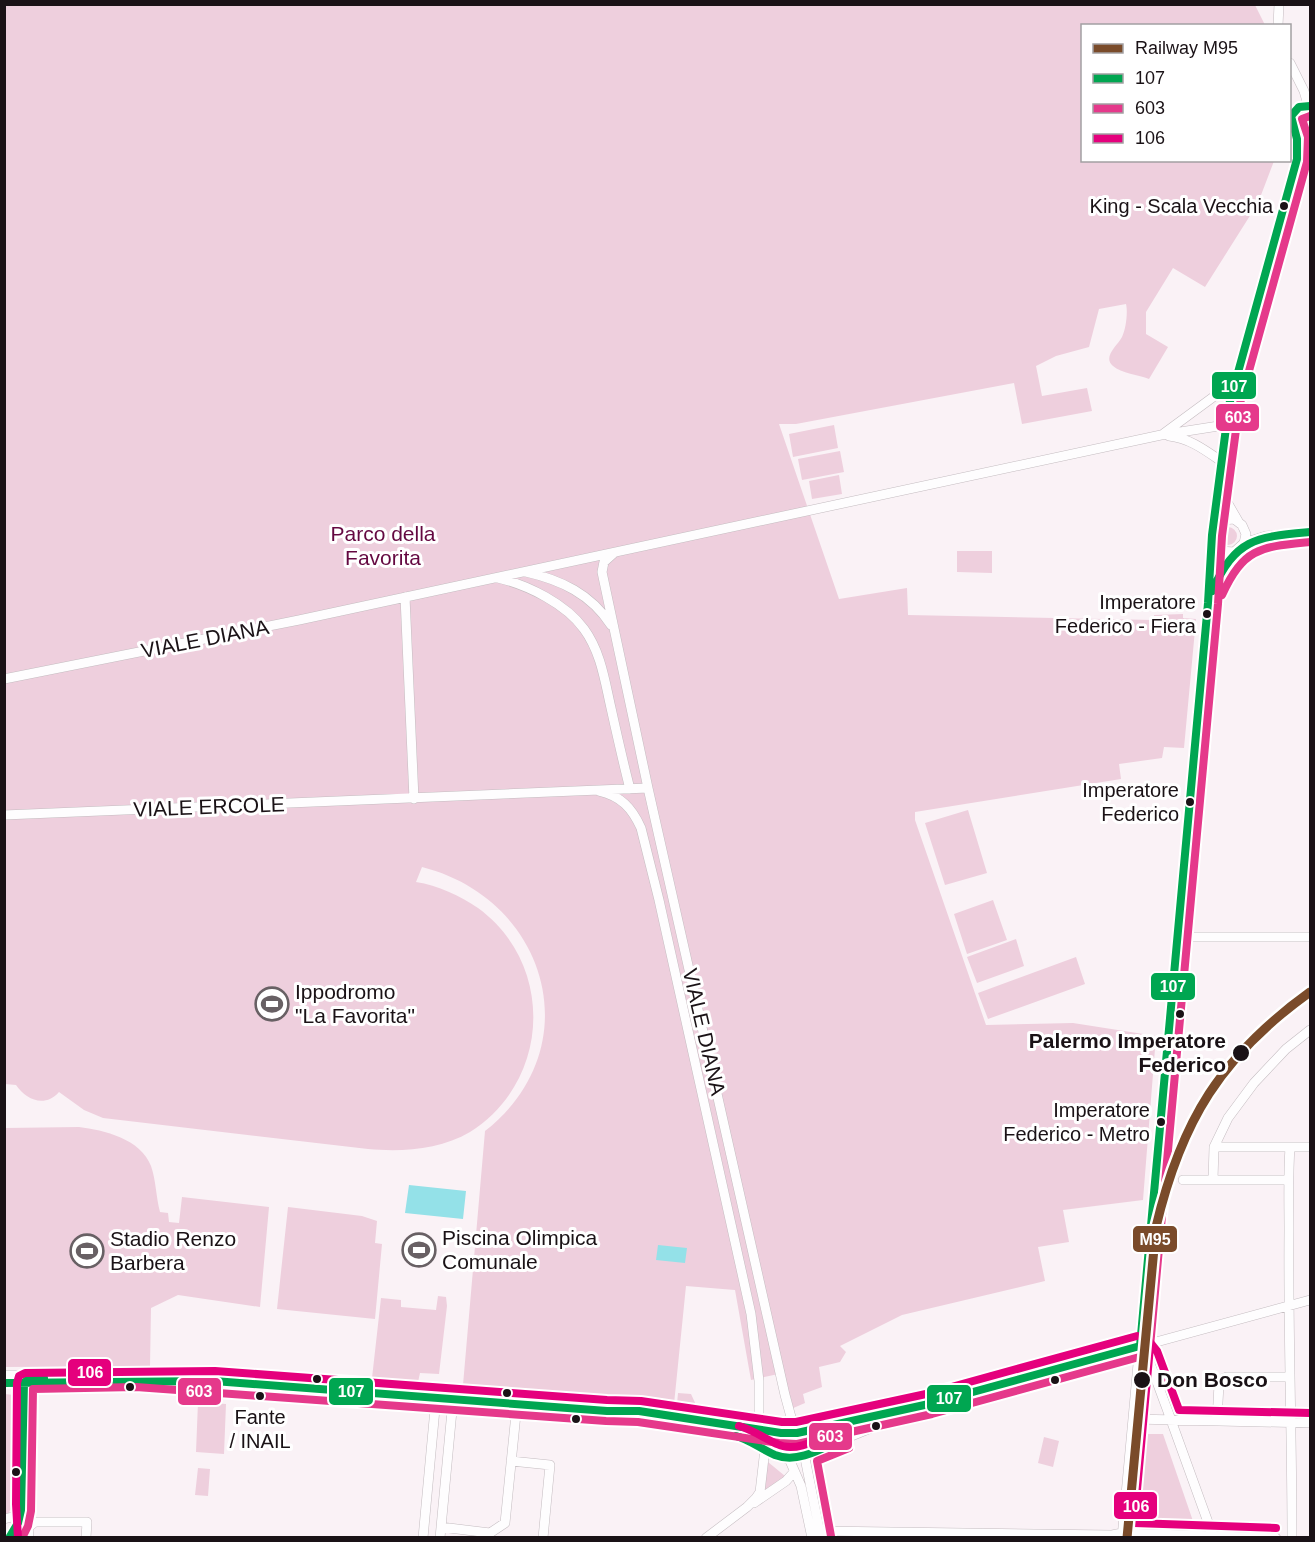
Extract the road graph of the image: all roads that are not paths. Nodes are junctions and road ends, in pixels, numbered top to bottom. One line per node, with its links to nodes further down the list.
1 (1279, 4): 2 (street)
2 (1278, 24)
3 (1291, 64): 4 (street)
4 (1306, 85): 5 (street)
5 (1310, 103): 6 (street)
6 (1296, 133): 7 (street); 8 (street)
7 (1311, 138): 8 (street)
8 (1298, 159): 9 (street)
9 (1235, 381): 10 (street); 11 (street)
10 (1225, 425): 11 (street); 12 (street)
11 (1161, 435): 12 (street); 18 (street)
12 (1221, 461): 13 (street)
13 (1220, 473): 14 (street); 16 (street)
14 (1239, 522): 16 (street); 17 (street)
15 (1311, 532): 17 (street)
16 (1212, 535): 19 (street); 23 (street)
17 (1244, 543): 19 (street)
18 (618, 551): 20 (street, VIALE DIANA); 24 (street, VIALE DIANA)
19 (1234, 552): 23 (street)
20 (523, 571): 21 (street, VIALE DIANA); 24 (street, VIALE DIANA)
21 (492, 578): 22 (street, VIALE DIANA); 27 (street, VIALE DIANA)
22 (405, 597): 25 (street, VIALE DIANA); 29 (street)
23 (1208, 603): 31 (street)
24 (614, 629): 26 (street, VIALE DIANA)
25 (4, 679)
26 (648, 788): 27 (street, VIALE ERCOLE); 59 (street, VIALE DIANA)
27 (630, 789): 28 (street, VIALE ERCOLE)
28 (599, 791): 29 (street, VIALE ERCOLE); 58 (street, VIALE DIANA)
29 (414, 798): 30 (street, VIALE ERCOLE)
30 (4, 815)
31 (1177, 937): 32 (street); 42 (street)
32 (1311, 937)
33 (1311, 1030): 34 (street)
34 (1215, 1147): 35 (street); 38 (street)
35 (1290, 1147): 36 (street); 39 (street)
36 (1311, 1147)
37 (1183, 1180): 38 (street)
38 (1213, 1180): 39 (street)
39 (1287, 1180): 41 (street)
40 (1311, 1300): 41 (street)
41 (1288, 1307): 42 (street); 44 (street)
42 (1140, 1346): 51 (street); 53 (street); 54 (street)
43 (4, 1377): 45 (street); 47 (street)
44 (1290, 1377): 55 (street); 56 (street)
45 (135, 1379): 47 (street); 48 (street); 69 (street)
46 (4, 1385): 47 (street)
47 (25, 1385): 69 (street); 71 (street)
48 (436, 1398): 49 (street); 82 (street)
49 (453, 1400): 50 (street); 74 (street)
50 (517, 1404): 52 (street); 66 (street)
51 (929, 1404): 59 (street); 62 (street)
52 (607, 1411): 58 (street); 61 (street)
53 (1134, 1419): 54 (street); 77 (street)
54 (1172, 1420): 55 (street); 78 (street)
55 (1217, 1421): 56 (street)
56 (1292, 1423): 57 (street); 87 (street)
57 (1311, 1423)
58 (760, 1429): 59 (street); 61 (street, VIALE DIANA)
59 (797, 1433): 60 (street, VIALE DIANA); 65 (street)
60 (802, 1443): 63 (street, VIALE DIANA); 65 (street)
61 (765, 1449): 64 (street); 70 (street)
62 (816, 1450): 63 (street); 68 (street)
63 (805, 1455): 65 (street); 68 (street, VIALE DIANA)
64 (777, 1456): 65 (street); 67 (street)
65 (791, 1459): 67 (street)
66 (511, 1461): 75 (street); 84 (street)
67 (794, 1472): 70 (street); 76 (street)
68 (808, 1475): 76 (street, VIALE DIANA)
69 (26, 1487): 73 (street)
70 (747, 1507): 85 (street)
71 (20, 1515): 72 (street); 79 (street)
72 (4, 1519)
73 (29, 1527): 80 (street); 81 (street)
74 (441, 1527): 75 (street); 83 (street)
75 (489, 1535)
76 (818, 1535): 77 (street)
77 (1122, 1535): 78 (street)
78 (1213, 1536): 86 (street)
79 (9, 1538)
80 (29, 1538)
81 (86, 1538)
82 (423, 1538)
83 (440, 1538)
84 (543, 1538)
85 (706, 1538)
86 (1276, 1538)
87 (1292, 1538)

